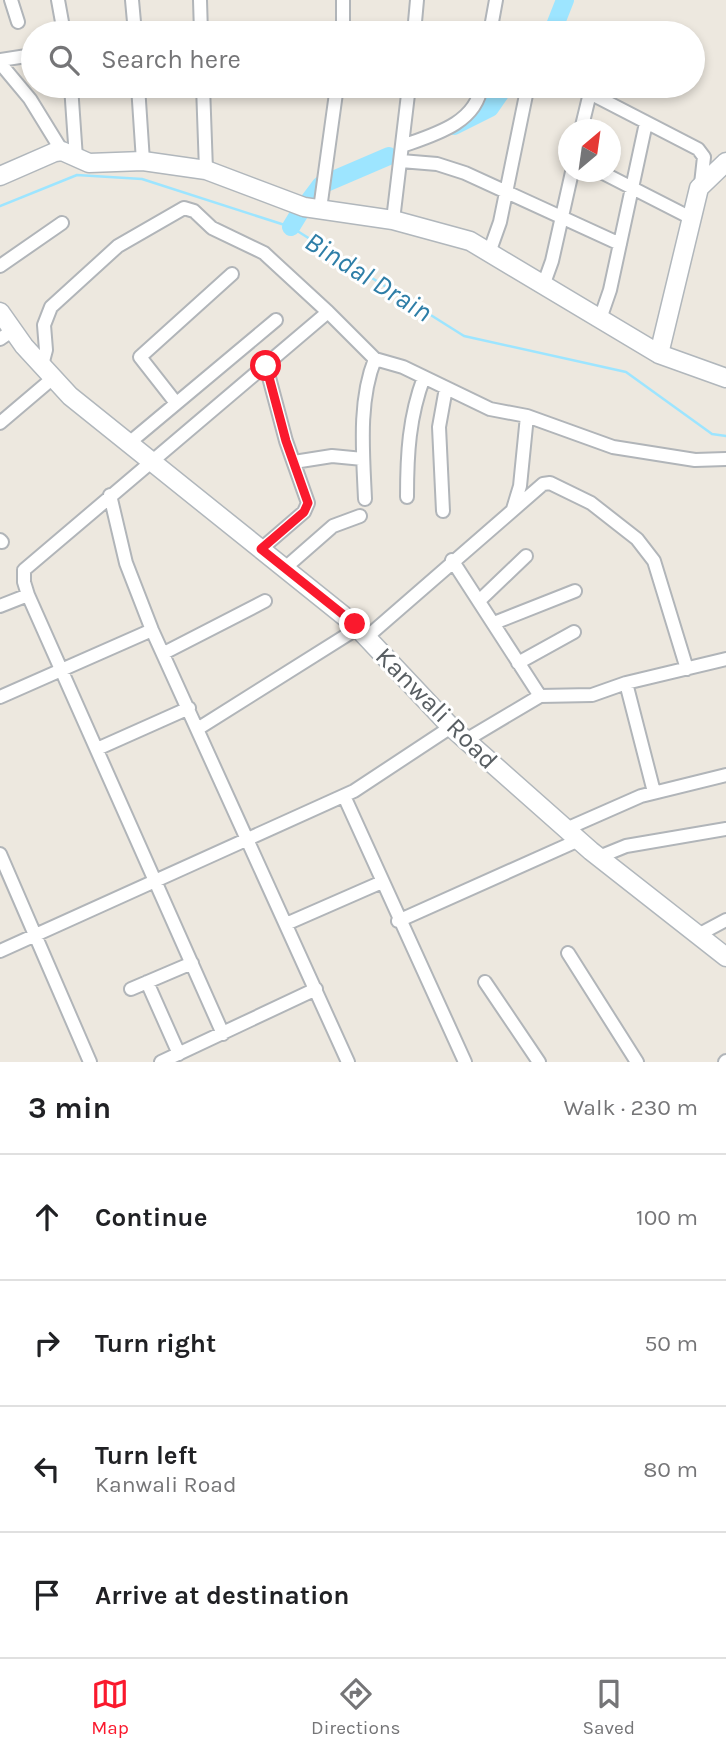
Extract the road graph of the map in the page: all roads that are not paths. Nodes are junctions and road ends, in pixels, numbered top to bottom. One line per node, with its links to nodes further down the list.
1 (11, 0): 14 (street)
2 (58, 0): 8 (street)
3 (132, 0): 9 (street)
4 (200, 0): 10 (street)
5 (418, 0): 12 (street)
6 (496, 0): 13 (street)
7 (344, 2): 11 (street)
8 (62, 21)
9 (134, 21)
10 (201, 21)
11 (343, 21)
12 (415, 21)
13 (492, 21)
14 (18, 22)
15 (21, 57): 16 (street)
16 (0, 62): 17 (street)
17 (21, 88)
18 (29, 98): 31 (street)
19 (71, 98): 31 (street)
20 (139, 98): 32 (street)
21 (203, 98): 35 (street)
22 (335, 98): 42 (street)
23 (408, 98): 30 (street)
24 (479, 98): 30 (street)
25 (525, 98): 41 (street)
26 (589, 98): 28 (street)
27 (600, 98): 29 (street)
28 (584, 119)
29 (646, 122): 39 (street); 40 (street)
30 (402, 146): 33 (street)
31 (69, 155): 32 (street); 36 (street)
32 (143, 161): 35 (street)
33 (401, 161): 41 (street); 45 (street)
34 (726, 162): 39 (street)
35 (206, 170): 42 (street)
36 (0, 176)
37 (570, 182): 43 (street)
38 (621, 182): 40 (street)
39 (702, 184): 44 (street)
40 (633, 188): 44 (street); 47 (street)
41 (506, 194): 43 (street); 48 (street)
42 (320, 209): 45 (street)
43 (563, 219): 47 (street); 51 (street)
44 (693, 219): 57 (street)
45 (393, 220): 48 (street)
46 (62, 223): 49 (street)
47 (620, 244): 54 (street)
48 (488, 253): 51 (street)
49 (0, 266)
50 (232, 274): 64 (street)
51 (543, 286): 54 (street)
52 (0, 312): 56 (street, Kanwali Road)
53 (328, 312): 58 (street); 59 (street); 60 (street)
54 (600, 319): 57 (street)
55 (276, 320): 64 (street)
56 (7, 335): 60 (street, Kanwali Road)
57 (659, 354): 62 (street)
58 (375, 359): 61 (street); 68 (street)
59 (266, 366): 70 (street); 71 (street)
60 (48, 372): 66 (street); 67 (street, Kanwali Road)
61 (424, 377): 63 (street); 73 (street)
62 (726, 378)
63 (446, 388): 65 (street); 76 (street)
64 (176, 403): 67 (street)
65 (527, 416): 69 (street); 75 (street)
66 (0, 423)
67 (129, 443): 70 (street, Kanwali Road)
68 (363, 459): 71 (street); 74 (street)
69 (726, 459)
70 (151, 460): 72 (street); 78 (street, Kanwali Road)
71 (294, 462): 78 (street)
72 (110, 495): 83 (street); 88 (street)
73 (407, 497)
74 (365, 499)
75 (513, 509): 80 (street); 94 (street)
76 (443, 511)
77 (360, 516): 81 (street)
78 (261, 549): 81 (street, Kanwali Road)
79 (526, 556): 84 (street)
80 (452, 560): 84 (street); 89 (street)
81 (285, 568): 89 (street, Kanwali Road)
82 (575, 591): 87 (street)
83 (28, 595): 86 (street); 95 (street)
84 (480, 600): 87 (street)
85 (265, 601): 91 (street)
86 (0, 606)
87 (494, 623): 93 (street)
88 (152, 630): 91 (street); 95 (street)
89 (362, 632): 100 (street, Kanwali Road); 101 (street)
90 (574, 632): 93 (street)
91 (164, 653): 99 (street)
92 (726, 659): 94 (street)
93 (518, 663): 97 (street)
94 (687, 669): 96 (street)
95 (61, 670): 98 (street); 103 (street)
96 (626, 683): 97 (street); 105 (street)
97 (540, 696): 102 (street)
98 (0, 697)
99 (190, 708): 101 (street); 103 (street)
100 (451, 727): 102 (street, Kanwali Road); 106 (street)
101 (199, 728): 109 (street)
102 (466, 740): 108 (street, Kanwali Road)
103 (97, 749): 112 (street)
104 (726, 775): 105 (street)
105 (654, 792): 108 (street)
106 (344, 796): 109 (street); 113 (street)
107 (726, 829): 111 (street)
108 (572, 835): 111 (street, Kanwali Road); 115 (street)
109 (247, 839): 112 (street); 116 (street)
110 (0, 854): 118 (street)
111 (599, 858): 117 (street, Kanwali Road)
112 (157, 881): 118 (street); 122 (street)
113 (382, 882): 115 (street); 116 (street)
114 (726, 920): 117 (street)
115 (398, 921): 132 (street)
116 (286, 924): 126 (street)
117 (698, 935): 121 (street, Kanwali Road)
118 (34, 936): 119 (street); 129 (street)
119 (0, 951)
120 (568, 953): 134 (street)
121 (726, 957)
122 (192, 963): 123 (street); 127 (street)
123 (147, 982): 125 (street); 128 (street)
124 (485, 982): 133 (street)
125 (131, 989)
126 (316, 989): 127 (street); 131 (street)
127 (223, 1034): 128 (street)
128 (179, 1054): 130 (street)
129 (90, 1062)
130 (162, 1062)
131 (348, 1062)
132 (465, 1062)
133 (539, 1062)
134 (637, 1062)

